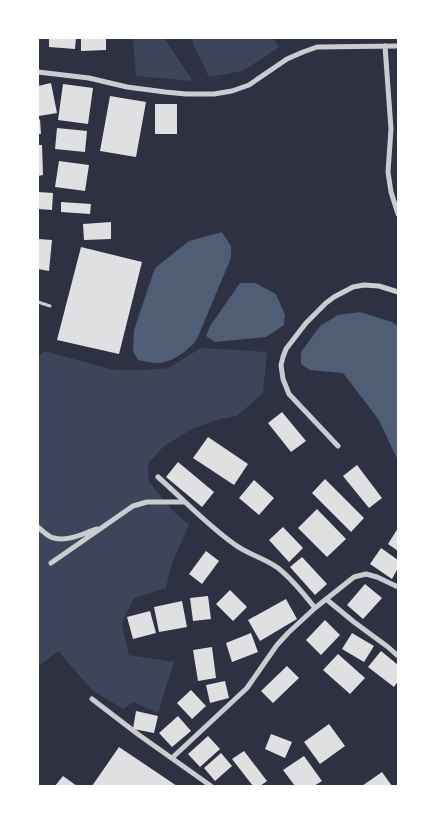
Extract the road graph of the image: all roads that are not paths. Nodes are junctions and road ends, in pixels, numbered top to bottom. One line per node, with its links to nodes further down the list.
1 (385, 46): 2 (street); 3 (street); 4 (street)
2 (398, 46)
3 (38, 72)
4 (398, 214)
5 (398, 292): 8 (street)
6 (38, 302): 7 (lane)
7 (50, 306)
8 (338, 446)
9 (158, 477): 10 (street)
10 (185, 502): 12 (street); 16 (street)
11 (38, 527): 12 (street)
12 (103, 527): 13 (street)
13 (51, 563)
14 (398, 587): 15 (street)
15 (326, 599): 16 (street); 17 (street)
16 (315, 608): 19 (street)
17 (398, 656)
18 (92, 699): 19 (street)
19 (172, 758): 20 (street)
20 (211, 786)

